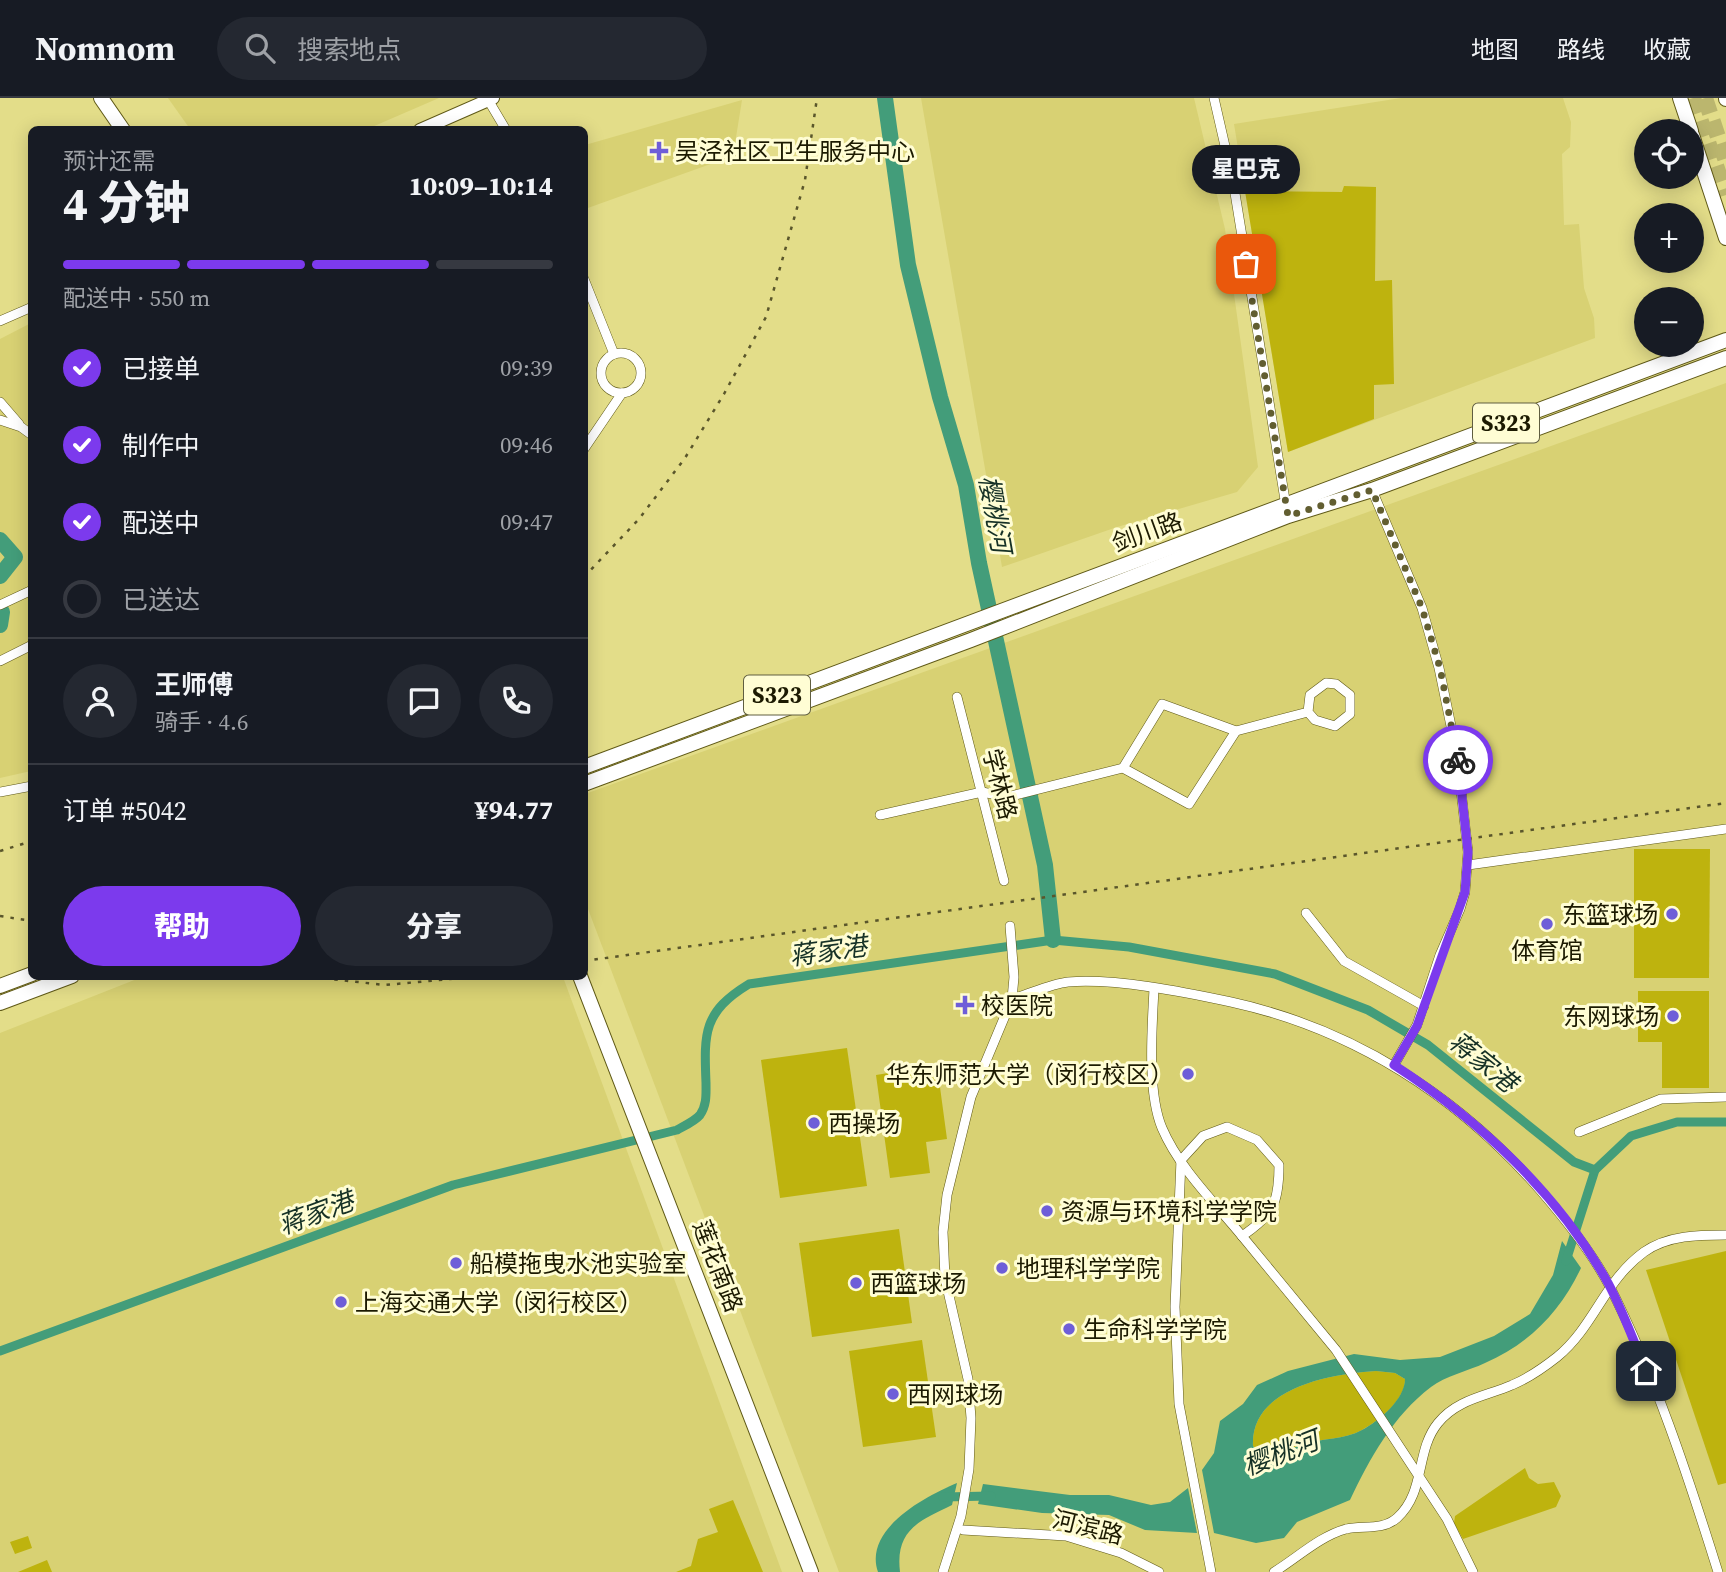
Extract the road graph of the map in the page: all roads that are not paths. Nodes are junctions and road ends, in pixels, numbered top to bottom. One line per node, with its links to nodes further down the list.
1 (101, 98): 6 (main road)
2 (1213, 98): 24 (street)
3 (1680, 98): 5 (main road)
4 (489, 99): 7 (street); 8 (street)
5 (1687, 119)
6 (120, 126)
7 (429, 126)
8 (504, 126)
9 (1704, 170): 10 (main road)
10 (1726, 238)
11 (588, 289): 15 (street)
12 (28, 309): 13 (street)
13 (0, 321)
14 (1726, 340): 24 (main road, 剑川路 / S323)
15 (614, 354): 17 (street); 17 (street)
16 (1726, 358): 23 (main road, 剑川路)
17 (622, 393): 22 (street)
18 (0, 402): 20 (street)
19 (0, 419): 20 (street)
20 (21, 427): 21 (street)
21 (28, 432)
22 (588, 443)
23 (1372, 490): 24 (main road, 剑川路); 40 (street)
24 (1287, 511): 32 (main road, 剑川路 / S323); 34 (main road, 剑川路)
25 (28, 592): 26 (street)
26 (0, 605)
27 (28, 647): 28 (street)
28 (0, 662)
29 (957, 697): 37 (street, 学林路)
30 (1308, 712): 30 (street); 31 (street)
31 (1236, 731): 33 (street); 33 (street)
32 (588, 766)
33 (1123, 768): 37 (street)
34 (588, 783)
35 (28, 787): 36 (street)
36 (0, 792)
37 (982, 792): 38 (street); 41 (street, 学林路)
38 (880, 815)
39 (1726, 829): 40 (street)
40 (1468, 865): 51 (street)
41 (1004, 881)
42 (1306, 913): 51 (street)
43 (1010, 926): 49 (street)
44 (28, 976): 47 (main road)
45 (61, 980): 50 (main road)
46 (582, 980): 61 (main road, 莲花南路)
47 (0, 986)
48 (1154, 989): 49 (street); 52 (street); 55 (street)
49 (1012, 999): 62 (street)
50 (0, 1003)
51 (1423, 1010): 52 (street)
52 (1394, 1065): 58 (street)
53 (1726, 1097): 54 (street)
54 (1579, 1132)
55 (1181, 1160): 57 (street); 57 (street); 64 (street)
56 (1726, 1235): 58 (street)
57 (1242, 1236): 59 (street)
58 (1609, 1285): 59 (street); 67 (street)
59 (1421, 1479): 65 (street); 66 (street)
60 (963, 1530): 63 (street, 河滨路)
61 (811, 1572)
62 (943, 1572)
63 (1159, 1572)
64 (1211, 1572)
65 (1274, 1572)
66 (1474, 1572)
67 (1718, 1572)

